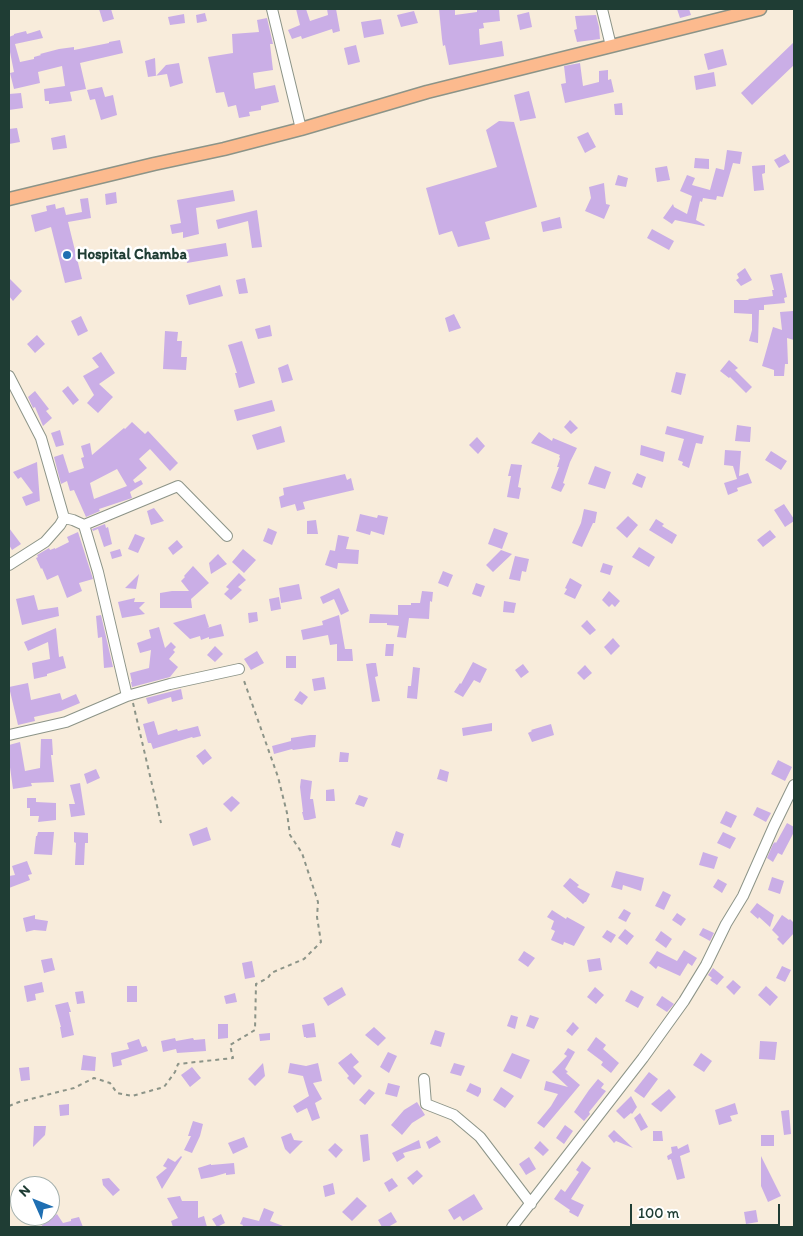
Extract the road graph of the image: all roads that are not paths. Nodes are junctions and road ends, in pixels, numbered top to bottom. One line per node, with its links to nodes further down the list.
1 (272, 9): 5 (street)
2 (602, 9): 4 (street)
3 (760, 9): 4 (main road)
4 (611, 46): 5 (main road)
5 (301, 129): 6 (main road)
6 (9, 199)
7 (9, 376): 8 (street)
8 (64, 518): 9 (street); 11 (street)
9 (84, 525): 10 (street); 13 (street)
10 (227, 536)
11 (9, 565)
12 (239, 669): 13 (street)
13 (127, 696): 14 (street)
14 (9, 735)
15 (794, 785): 17 (street)
16 (424, 1079): 17 (street)
17 (531, 1204): 18 (street)
18 (512, 1227)

